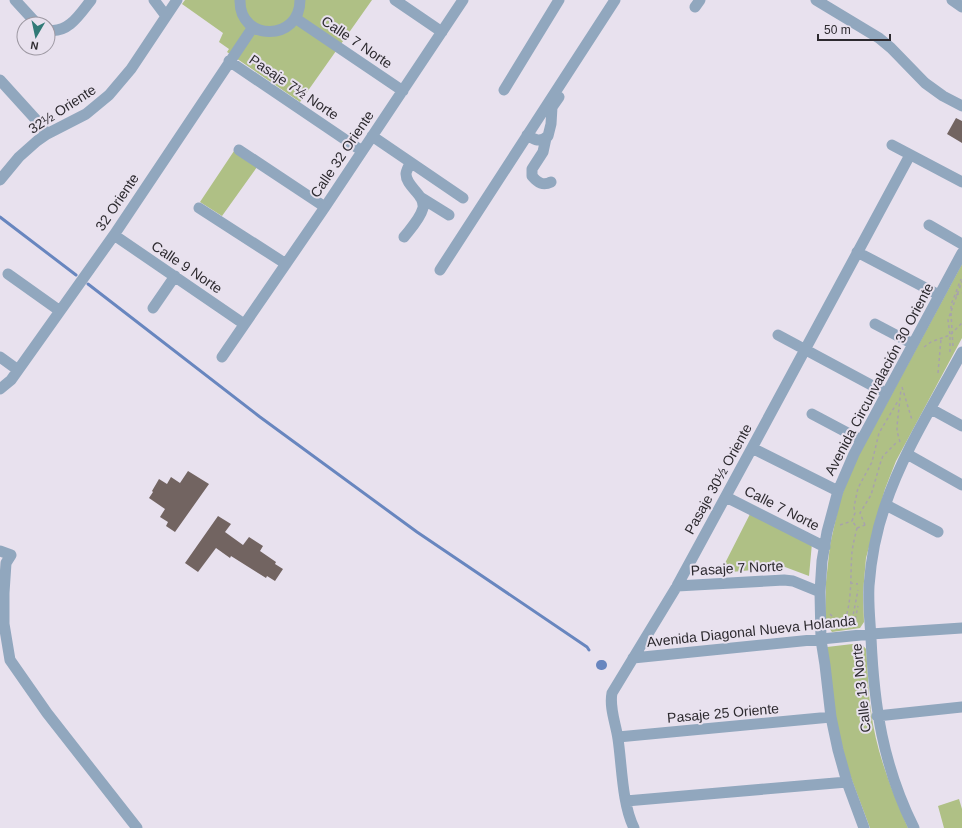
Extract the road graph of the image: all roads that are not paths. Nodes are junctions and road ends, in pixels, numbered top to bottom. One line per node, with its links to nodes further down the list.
1 (15, 0): 14 (street)
2 (91, 0): 19 (street)
3 (154, 0): 15 (street)
4 (177, 0): 15 (street, 32½ Oriente)
5 (240, 0): 18 (street)
6 (300, 0): 16 (street)
7 (395, 0): 20 (street)
8 (463, 0): 20 (street, Calle 32 Oriente)
9 (559, 0): 23 (street)
10 (614, 0): 17 (street)
11 (816, 0): 25 (street)
12 (952, 0): 13 (street)
13 (962, 7)
14 (30, 16)
15 (166, 16): 26 (street, 32½ Oriente)
16 (295, 18): 18 (street); 24 (street, Calle 7 Norte)
17 (601, 20): 27 (street); 29 (street)
18 (253, 27): 21 (street, 32 Oriente)
19 (56, 29)
20 (442, 32): 24 (street, Calle 32 Oriente)
21 (229, 61): 32 (street, Pasaje 7½ Norte); 44 (street, 32 Oriente)
22 (0, 80): 26 (street)
23 (504, 90)
24 (403, 91): 28 (street, Calle 32 Oriente)
25 (962, 106)
26 (47, 134): 35 (street, 32½ Oriente)
27 (527, 135): 29 (street); 50 (street)
28 (372, 136): 32 (street, Calle 32 Oriente); 34 (street)
29 (546, 138): 36 (street)
30 (892, 145): 33 (street)
31 (239, 150): 40 (street)
32 (362, 151): 40 (street, Calle 32 Oriente)
33 (910, 155): 37 (street); 47 (street, Pasaje 30½ Oriente)
34 (410, 163): 38 (street); 39 (street)
35 (0, 180)
36 (551, 182)
37 (962, 182)
38 (420, 196): 42 (street); 45 (street)
39 (464, 198)
40 (325, 207): 49 (street, Calle 32 Oriente)
41 (199, 208): 49 (street)
42 (448, 214)
43 (929, 226): 46 (street)
44 (114, 235): 52 (street, Calle 9 Norte); 55 (street, 32 Oriente)
45 (404, 237)
46 (962, 244)
47 (857, 252): 53 (street); 60 (street, Pasaje 30½ Oriente)
48 (962, 253): 53 (street, Avenida Circunvalación 30 Oriente)
49 (286, 264): 56 (street, Calle 32 Oriente)
50 (440, 270)
51 (8, 274): 55 (street)
52 (175, 276): 54 (street); 56 (street, Calle 9 Norte)
53 (939, 295): 59 (street, Avenida Circunvalación 30 Oriente)
54 (153, 308)
55 (60, 311): 64 (street, 32 Oriente)
56 (244, 324): 62 (street, Calle 32 Oriente)
57 (875, 324): 59 (street)
58 (778, 335): 60 (street)
59 (917, 347): 66 (street, Avenida Circunvalación 30 Oriente)
60 (805, 350): 66 (street); 71 (street, Pasaje 30½ Oriente)
61 (0, 357): 64 (street)
62 (222, 357)
63 (958, 358): 67 (street)
64 (18, 370): 65 (street, 32 Oriente)
65 (0, 389)
66 (886, 393): 70 (street, Avenida Circunvalación 30 Oriente)
67 (931, 409): 69 (street); 72 (street)
68 (812, 414): 70 (street)
69 (962, 426)
70 (861, 440): 74 (street, Avenida Circunvalación 30 Oriente)
71 (752, 448): 74 (street); 75 (street, Pasaje 30½ Oriente)
72 (904, 449): 73 (street); 76 (street)
73 (962, 485)
74 (838, 491): 78 (street, Avenida Circunvalación 30 Oriente)
75 (726, 497): 78 (street, Calle 7 Norte); 80 (street, Pasaje 30½ Oriente)
76 (886, 505): 77 (street); 83 (street)
77 (938, 532)
78 (824, 547): 81 (street, Avenida Circunvalación 30 Oriente)
79 (0, 551): 92 (street)
80 (676, 586): 81 (street, Pasaje 7 Norte); 85 (street, Pasaje 30½ Oriente)
81 (820, 592): 84 (street, Avenida Circunvalación 30 Oriente)
82 (962, 628): 83 (street, Avenida Diagonal Nueva Holanda)
83 (871, 634): 84 (street, Avenida Diagonal Nueva Holanda); 87 (street, Calle 13 Norte)
84 (821, 640): 85 (street, Avenida Diagonal Nueva Holanda); 88 (street, Avenida Circunvalación 30 Oriente)
85 (633, 658): 89 (street, Pasaje 30½ Oriente)
86 (962, 708): 87 (street)
87 (878, 716): 95 (street, Calle 13 Norte)
88 (831, 718): 89 (street, Pasaje 25 Oriente); 90 (street, Avenida Circunvalación 30 Oriente)
89 (618, 738): 91 (street, Pasaje 30½ Oriente)
90 (847, 782): 91 (street); 94 (street, Avenida Circunvalación 30 Oriente)
91 (626, 801): 93 (street, Pasaje 30½ Oriente)
92 (137, 828)
93 (634, 828)
94 (864, 828)
95 (914, 828)

